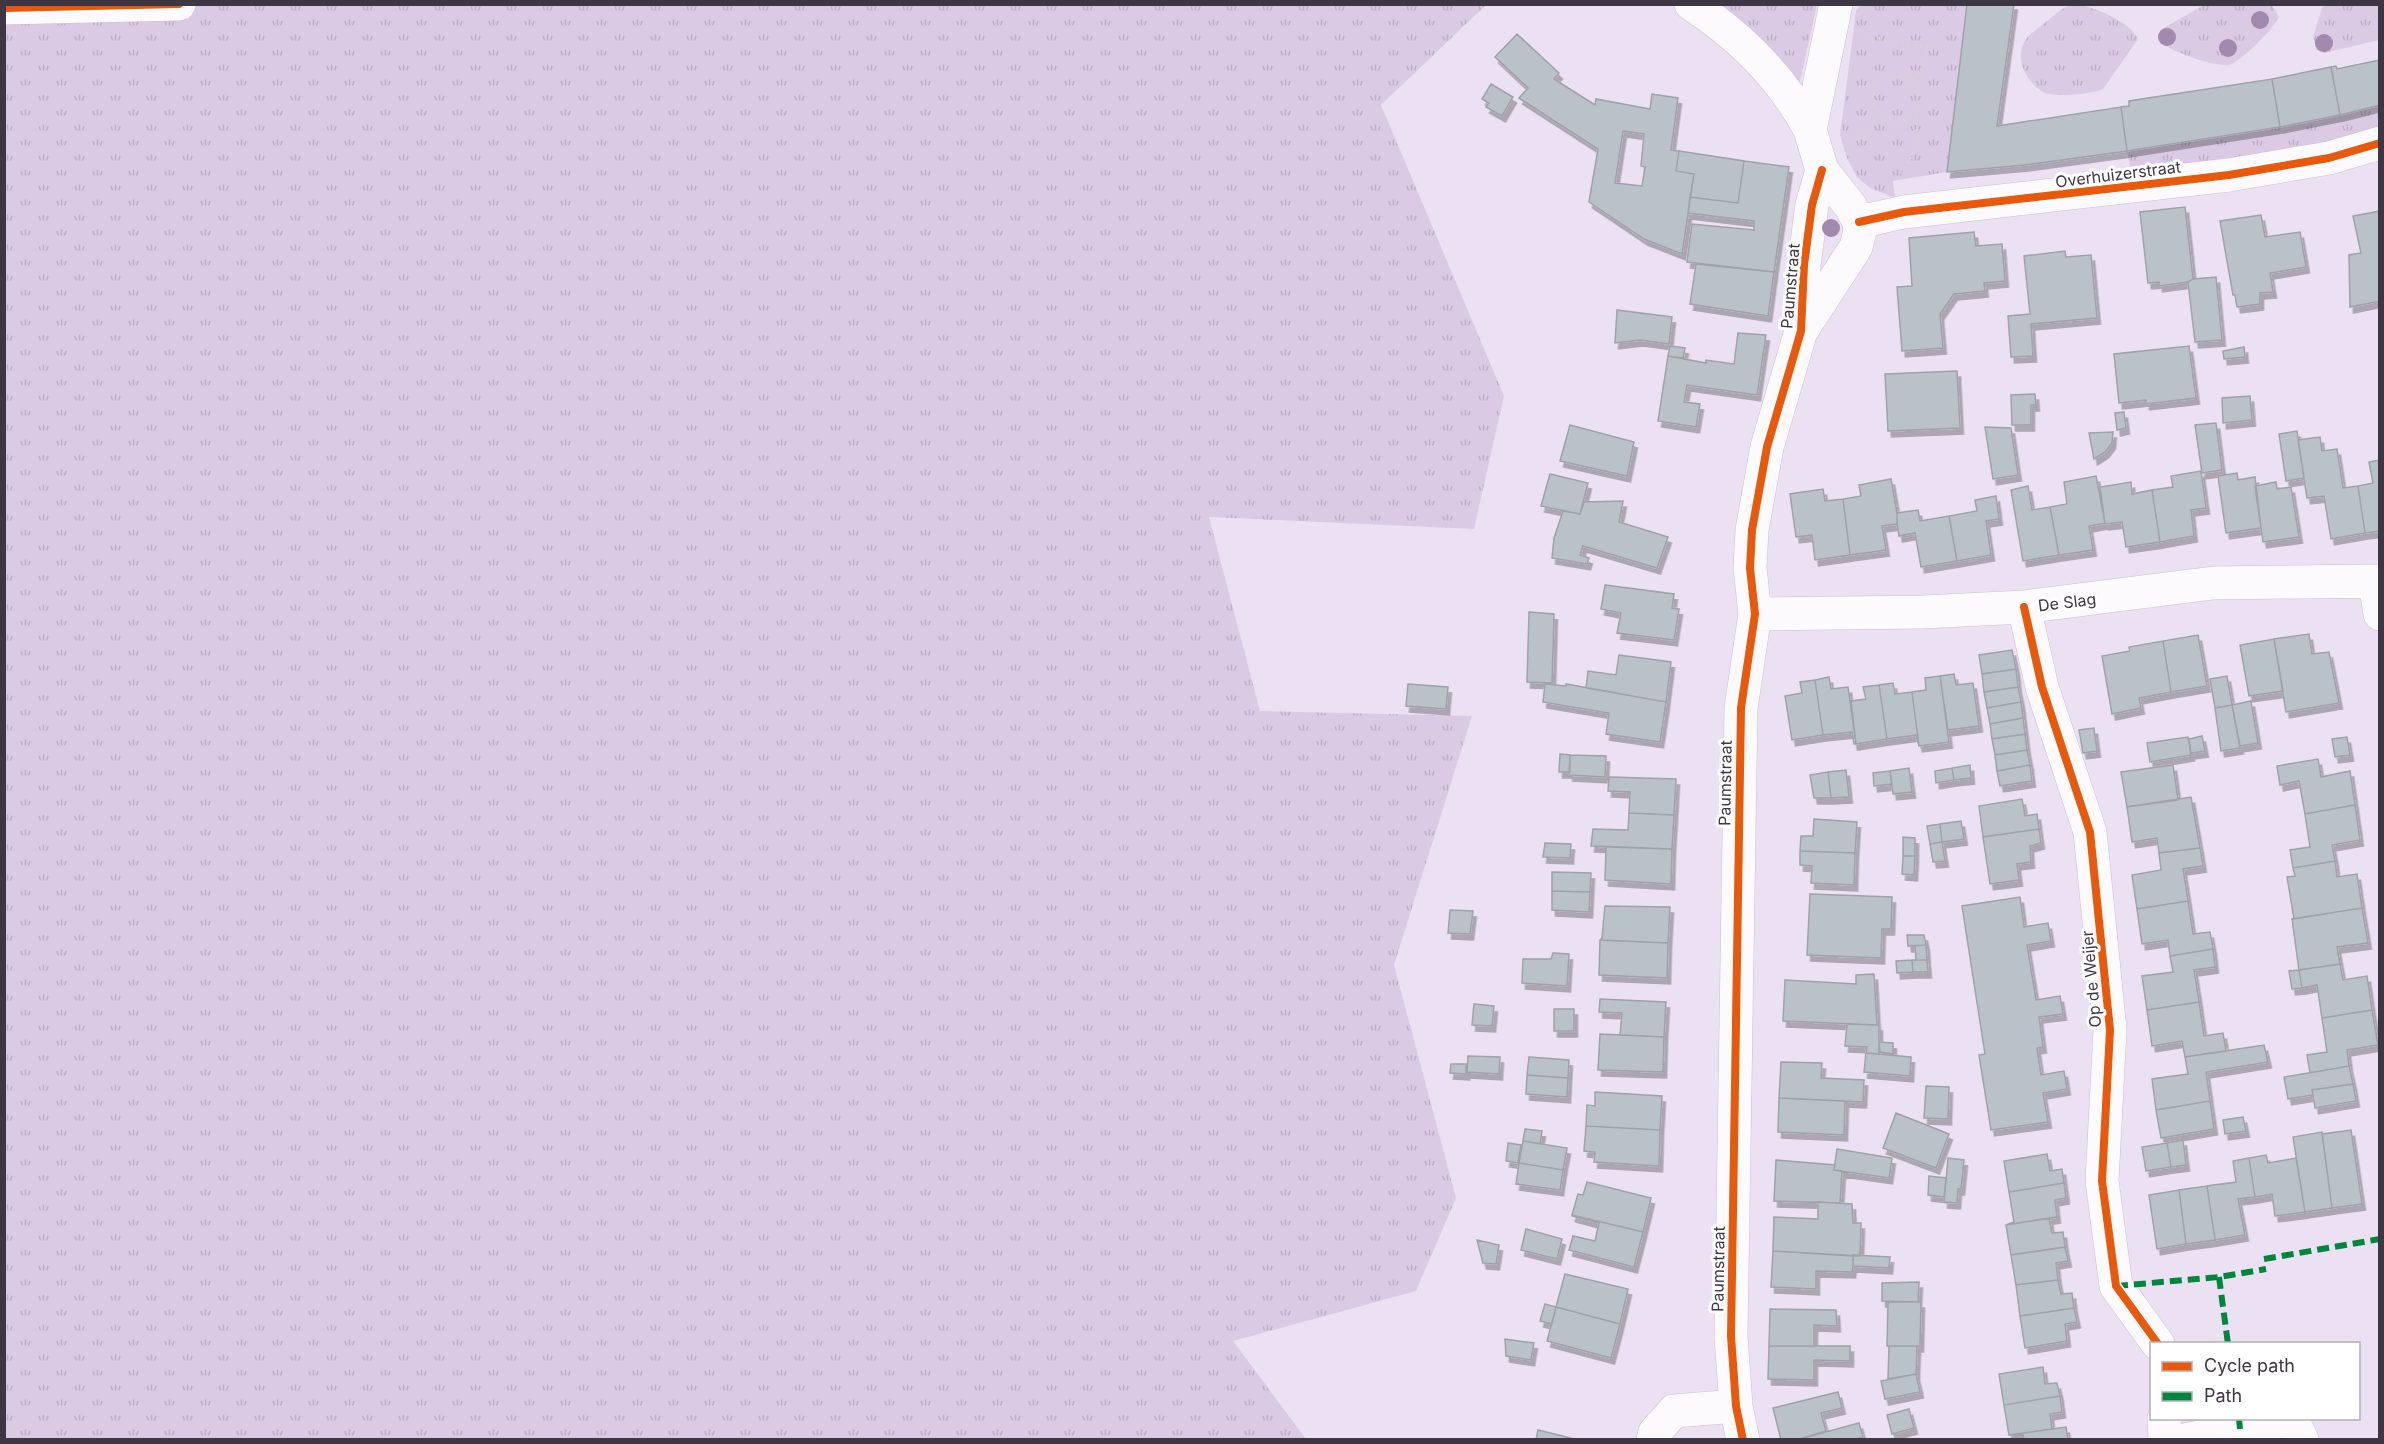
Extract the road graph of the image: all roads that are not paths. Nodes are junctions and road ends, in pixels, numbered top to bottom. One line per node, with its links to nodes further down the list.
1 (179, 4): 3 (street)
2 (1691, 4): 5 (street)
3 (4, 8)
4 (1833, 18): 5 (street)
5 (1810, 130): 7 (street)
6 (2379, 143): 8 (street, Overhuizerstraat)
7 (1822, 170): 8 (street); 9 (street, Paumstraat)
8 (1858, 222): 9 (street, Paumstraat)
9 (1801, 331): 12 (street, Paumstraat)
10 (2377, 581): 11 (street, De Slag); 13 (street)
11 (2024, 607): 12 (street, De Slag); 14 (street, Op de Weijer)
12 (1755, 614): 15 (street, Paumstraat)
13 (2379, 614)
14 (2157, 1342)
15 (1736, 1406): 17 (street); 18 (street, Paumstraat)
16 (2164, 1420): 19 (street)
17 (1653, 1440)
18 (1743, 1440)
19 (2165, 1440)
20 (2185, 1440): 21 (street)
21 (2302, 1440)

